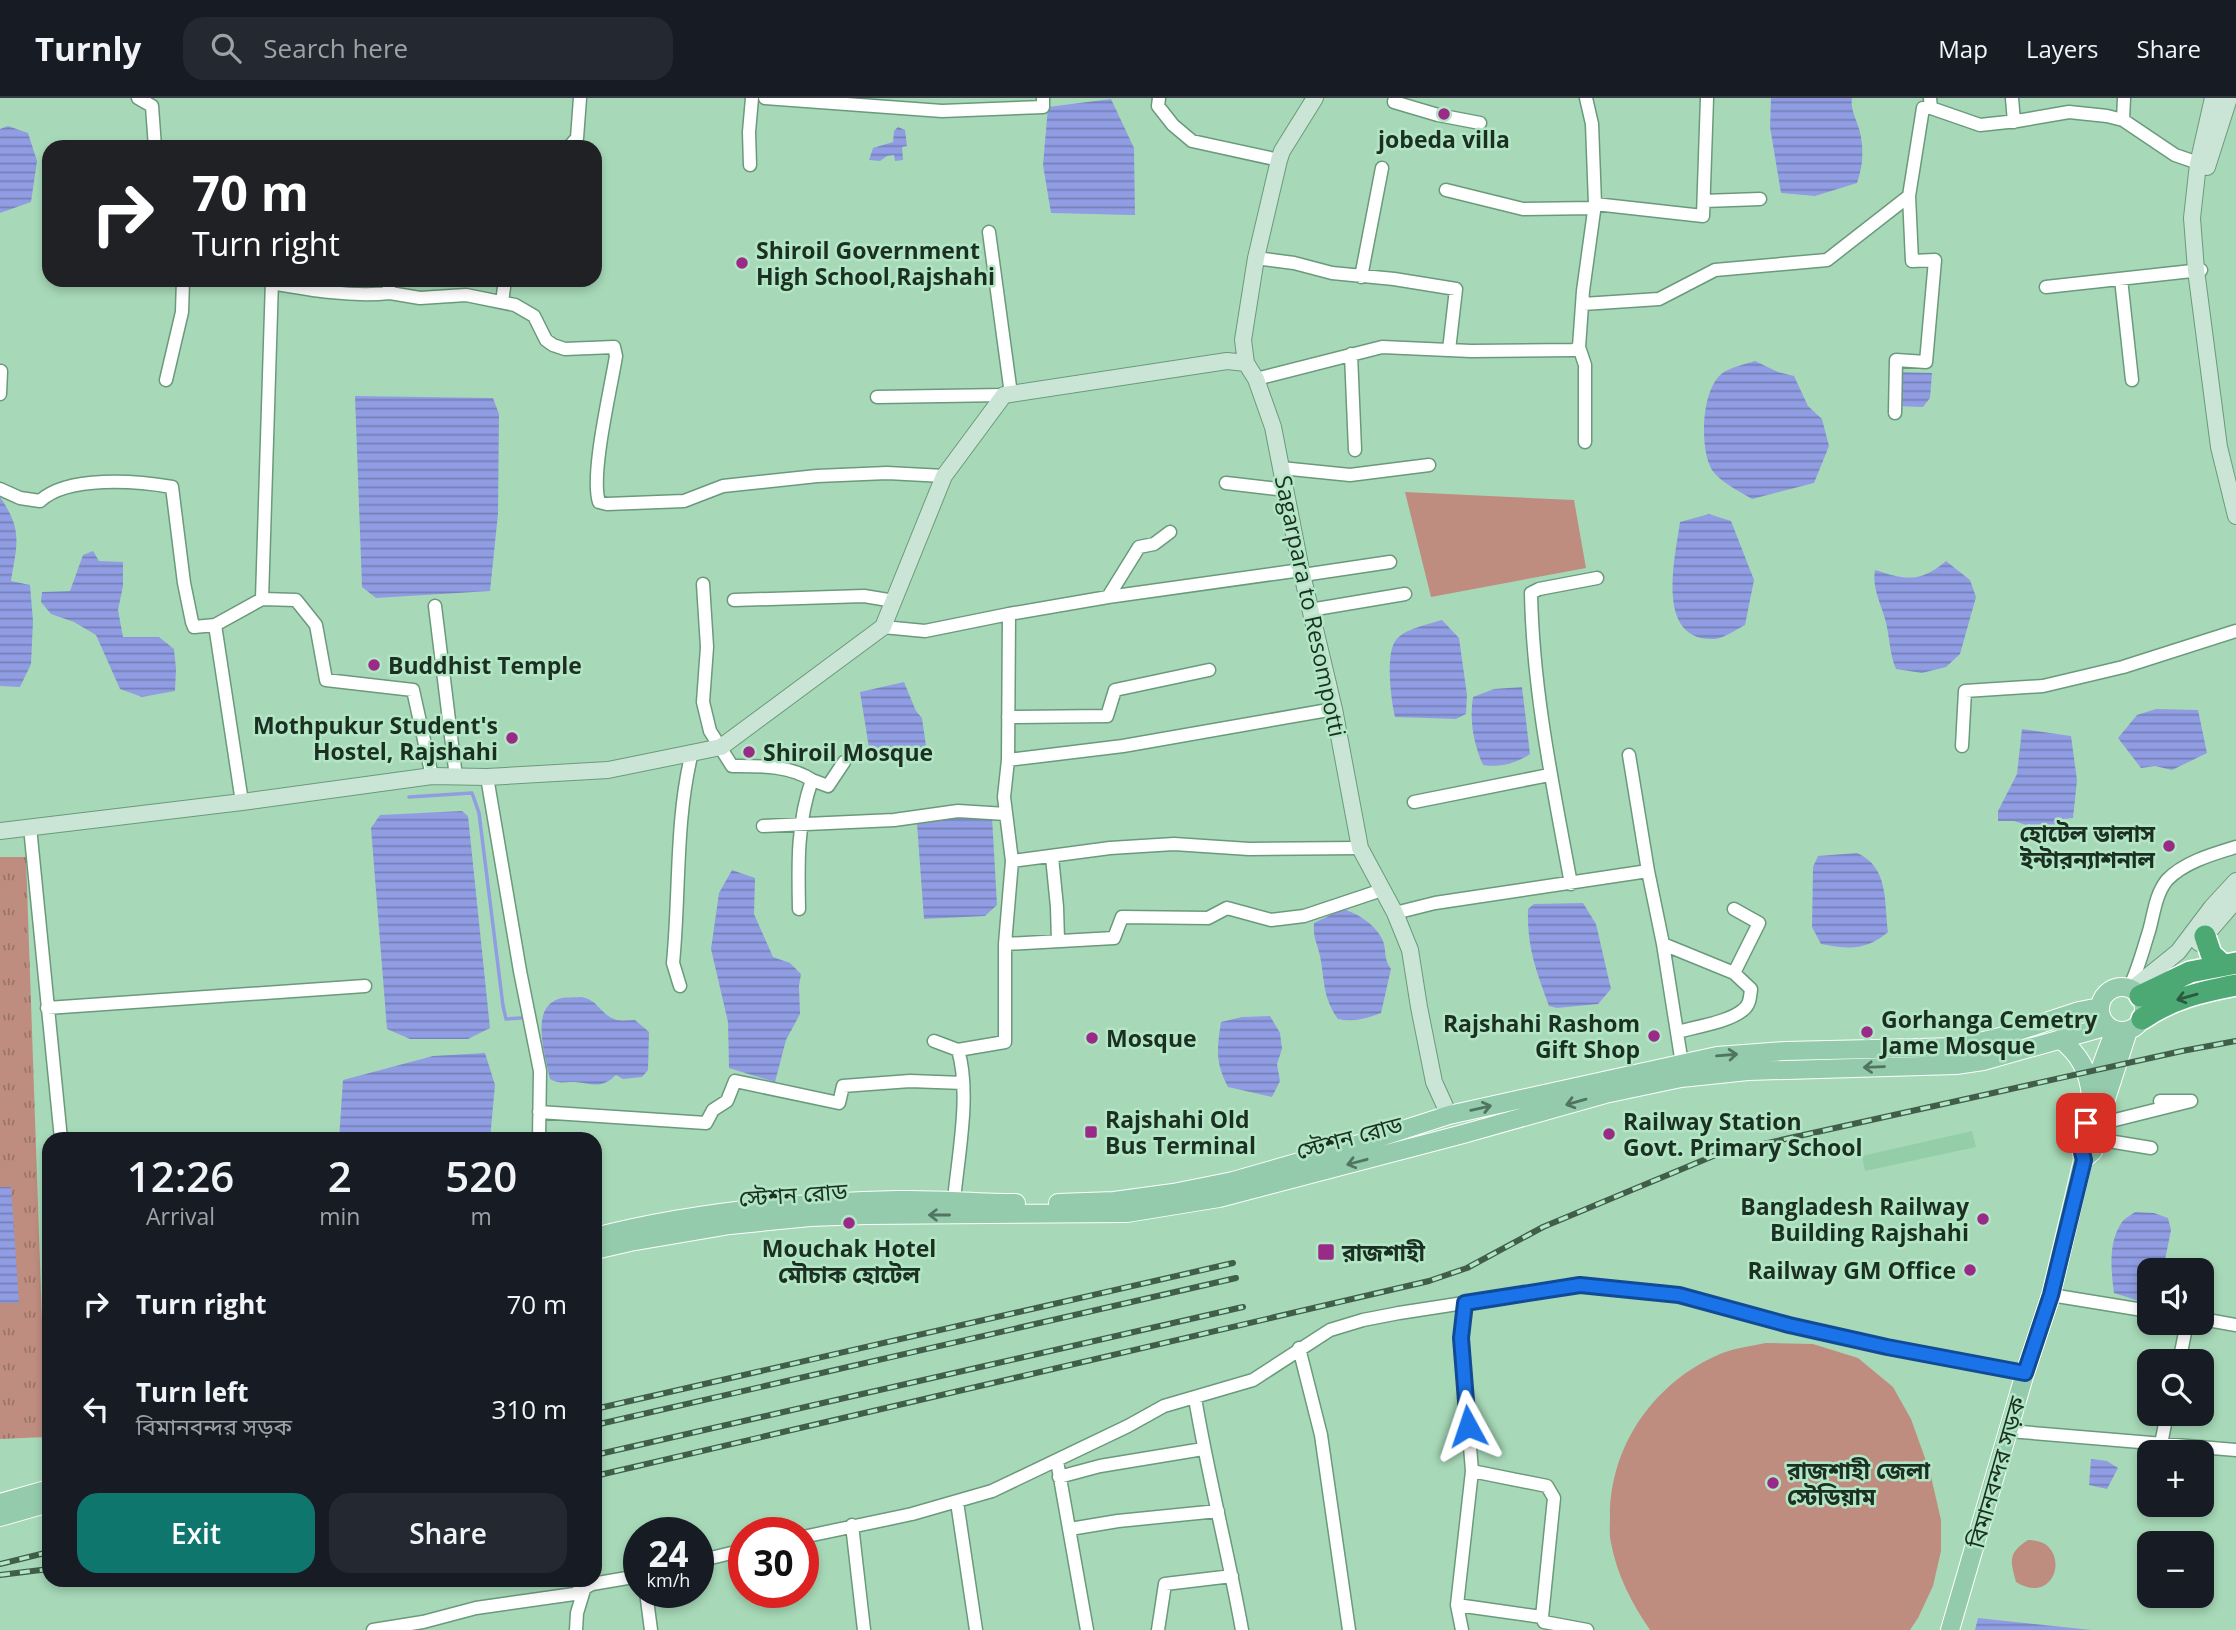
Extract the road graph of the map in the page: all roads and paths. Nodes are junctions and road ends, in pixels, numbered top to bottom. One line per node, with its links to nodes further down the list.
1 (138, 98): 20 (street)
2 (580, 98): 21 (street)
3 (752, 98): 24 (street)
4 (765, 98): 5 (street)
5 (1043, 98)
6 (1159, 98): 22 (street)
7 (1315, 98): 22 (main road, Sagarpara to Resompotti)
8 (1395, 98): 19 (street)
9 (1586, 98): 30 (street)
10 (1707, 98): 29 (street)
11 (2012, 98): 17 (street)
12 (2124, 98): 16 (street)
13 (2213, 98): 18 (main road)
14 (2229, 98): 18 (main road)
15 (1930, 103): 17 (street); 27 (street)
16 (2123, 120): 17 (street); 23 (street)
17 (2014, 122)
18 (2222, 122): 23 (main road)
19 (1480, 123)
20 (154, 140)
21 (575, 140)
22 (1279, 160): 32 (main road, Sagarpara to Resompotti)
23 (2203, 164): 33 (main road)
24 (750, 165)
25 (1381, 167): 34 (street)
26 (1446, 190): 30 (street)
27 (1909, 196): 43 (street); 55 (street)
28 (1760, 199): 29 (street)
29 (1704, 201): 30 (street)
30 (1594, 206): 43 (street)
31 (989, 232): 53 (street)
32 (1256, 258): 34 (street); 47 (main road, Sagarpara to Resompotti)
33 (2199, 270): 35 (street); 61 (main road); 65 (main road)
34 (1361, 276): 45 (street)
35 (2121, 279): 41 (street); 51 (street)
36 (183, 287): 50 (street)
37 (272, 287): 73 (street)
38 (299, 287): 39 (street)
39 (388, 287): 42 (street)
40 (504, 287): 42 (street)
41 (2046, 287)
42 (502, 302): 60 (street)
43 (1583, 304): 44 (street)
44 (1580, 348): 45 (street); 56 (street)
45 (1449, 350): 46 (street)
46 (1351, 354): 49 (street); 57 (street)
47 (1247, 363): 49 (main road, Sagarpara to Resompotti); 53 (main road)
48 (1, 371): 52 (street)
49 (1256, 379): 59 (main road, Sagarpara to Resompotti)
50 (166, 380)
51 (2132, 380)
52 (0, 394)
53 (1008, 394): 54 (street); 60 (main road)
54 (877, 397)
55 (1895, 413)
56 (1585, 442)
57 (1355, 450)
58 (1429, 465): 59 (street)
59 (1281, 468): 64 (main road, Sagarpara to Resompotti)
60 (944, 476): 75 (main road)
61 (2236, 481)
62 (1226, 483): 64 (street)
63 (0, 489): 79 (street)
64 (1286, 490): 68 (main road, Sagarpara to Resompotti)
65 (2236, 516)
66 (1170, 532): 72 (street)
67 (1390, 562): 68 (street)
68 (1302, 573): 72 (street); 77 (main road, Sagarpara to Resompotti)
69 (1597, 578): 91 (street)
70 (703, 584): 86 (street)
71 (1405, 594): 77 (street)
72 (1108, 597): 78 (street)
73 (262, 598): 79 (street); 92 (street)
74 (734, 600): 75 (street)
75 (894, 601): 80 (main road)
76 (435, 606): 93 (street)
77 (1310, 610): 83 (main road, Sagarpara to Resompotti)
78 (1009, 614): 80 (street); 84 (street)
79 (215, 625): 96 (street)
80 (883, 627): 86 (main road)
81 (2236, 631): 85 (street)
82 (1209, 670): 84 (street)
83 (1334, 709): 89 (street); 104 (main road, Sagarpara to Resompotti)
84 (1008, 717): 89 (street)
85 (1962, 746)
86 (721, 747): 87 (main road); 95 (street)
87 (692, 751): 94 (main road); 123 (street)
88 (1629, 754): 107 (street)
89 (1007, 760): 98 (street)
90 (844, 762): 95 (street)
91 (1549, 775): 97 (street); 109 (street)
92 (432, 776): 93 (main road); 96 (main road)
93 (456, 777): 94 (main road)
94 (487, 777): 136 (street)
95 (812, 779): 99 (street)
96 (242, 802): 101 (main road)
97 (1414, 802)
98 (1006, 814): 99 (street); 106 (street)
99 (801, 823): 100 (street); 112 (street)
100 (763, 826)
101 (30, 827): 102 (main road); 126 (street)
102 (0, 831)
103 (2236, 847): 124 (street)
104 (1360, 848): 105 (street); 110 (main road, Sagarpara to Resompotti)
105 (1052, 857): 106 (street); 116 (street)
106 (1012, 861): 117 (street)
107 (1648, 871): 109 (street); 118 (street)
108 (2236, 881): 124 (main road)
109 (1571, 884): 114 (street)
110 (1382, 890): 114 (main road, Sagarpara to Resompotti); 116 (street)
111 (2236, 900): 115 (main road)
112 (799, 909)
113 (1734, 909): 120 (street)
114 (1395, 913): 137 (main road, Sagarpara to Resompotti)
115 (2205, 936): 119 (highway); 124 (main road)
116 (1058, 941): 117 (street)
117 (1006, 944): 131 (street)
118 (1664, 944): 120 (street); 128 (street)
119 (2230, 964): 124 (highway)
120 (1734, 973): 128 (street)
121 (2236, 985): 127 (highway, স্টেশন রোড, one-way to 127)
122 (365, 986): 126 (street)
123 (680, 986)
124 (2135, 992): 125 (main road); 127 (main road)
125 (2100, 1007): 127 (main road); 132 (main road, স্টেশন রোড, one-way to 125)
126 (47, 1008): 139 (street)
127 (2123, 1026): 129 (main road, স্টেশন রোড); 134 (main road); 138 (main road)
128 (1677, 1032): 132 (street)
129 (2060, 1039): 134 (main road); 144 (main road, স্টেশন রোড, one-way to 144)
130 (933, 1041): 131 (street)
131 (958, 1050): 133 (street)
132 (1682, 1064): 137 (main road, স্টেশন রোড, one-way to 132)
133 (963, 1083): 136 (street); 142 (street)
134 (2091, 1099): 138 (main road)
135 (2160, 1101): 138 (street)
136 (539, 1112): 140 (street)
137 (1449, 1115): 142 (main road, স্টেশন রোড)
138 (2092, 1131): 141 (street); 145 (main road, বিমানবন্দর সড়ক)
139 (60, 1132)
140 (539, 1132)
141 (2151, 1148)
142 (954, 1200): 143 (main road, স্টেশন রোড)
143 (602, 1236)
144 (602, 1248)
145 (2051, 1295): 147 (street); 151 (main road, বিমানবন্দর সড়ক)
146 (1465, 1303): 150 (street); 151 (street); 159 (street)
147 (2137, 1309)
148 (2214, 1321): 149 (street)
149 (2236, 1325)
150 (1299, 1348): 152 (street); 187 (street)
151 (2025, 1373): 153 (main road, বিমানবন্দর সড়ক)
152 (1195, 1398): 156 (street); 158 (street)
153 (2008, 1431): 154 (street); 190 (main road, বিমানবন্দর সড়ক)
154 (2137, 1442)
155 (2214, 1448): 157 (street)
156 (1203, 1450): 160 (street); 165 (street)
157 (2236, 1450)
158 (1057, 1461): 160 (street); 162 (street)
159 (1472, 1471): 175 (street); 177 (street)
160 (1059, 1477): 168 (street)
161 (42, 1491): 163 (main road)
162 (957, 1502): 167 (street); 182 (street)
163 (0, 1503)
164 (42, 1505): 166 (main road)
165 (1218, 1511): 168 (street); 170 (street)
166 (0, 1517)
167 (852, 1525): 169 (street); 181 (street)
168 (1070, 1529): 183 (street)
169 (819, 1532)
170 (1233, 1576): 184 (street); 185 (street)
171 (623, 1579): 172 (street)
172 (602, 1582)
173 (588, 1587): 174 (street)
174 (584, 1590): 178 (street); 179 (street)
175 (1457, 1605): 177 (street); 188 (street)
176 (648, 1608): 180 (street)
177 (1543, 1623): 189 (street)
178 (373, 1630)
179 (576, 1630)
180 (651, 1630)
181 (864, 1630)
182 (976, 1630)
183 (1087, 1630)
184 (1158, 1630)
185 (1241, 1630)
186 (1344, 1630): 187 (street)
187 (1349, 1630)
188 (1462, 1630)
189 (1587, 1630)
190 (1950, 1630)

